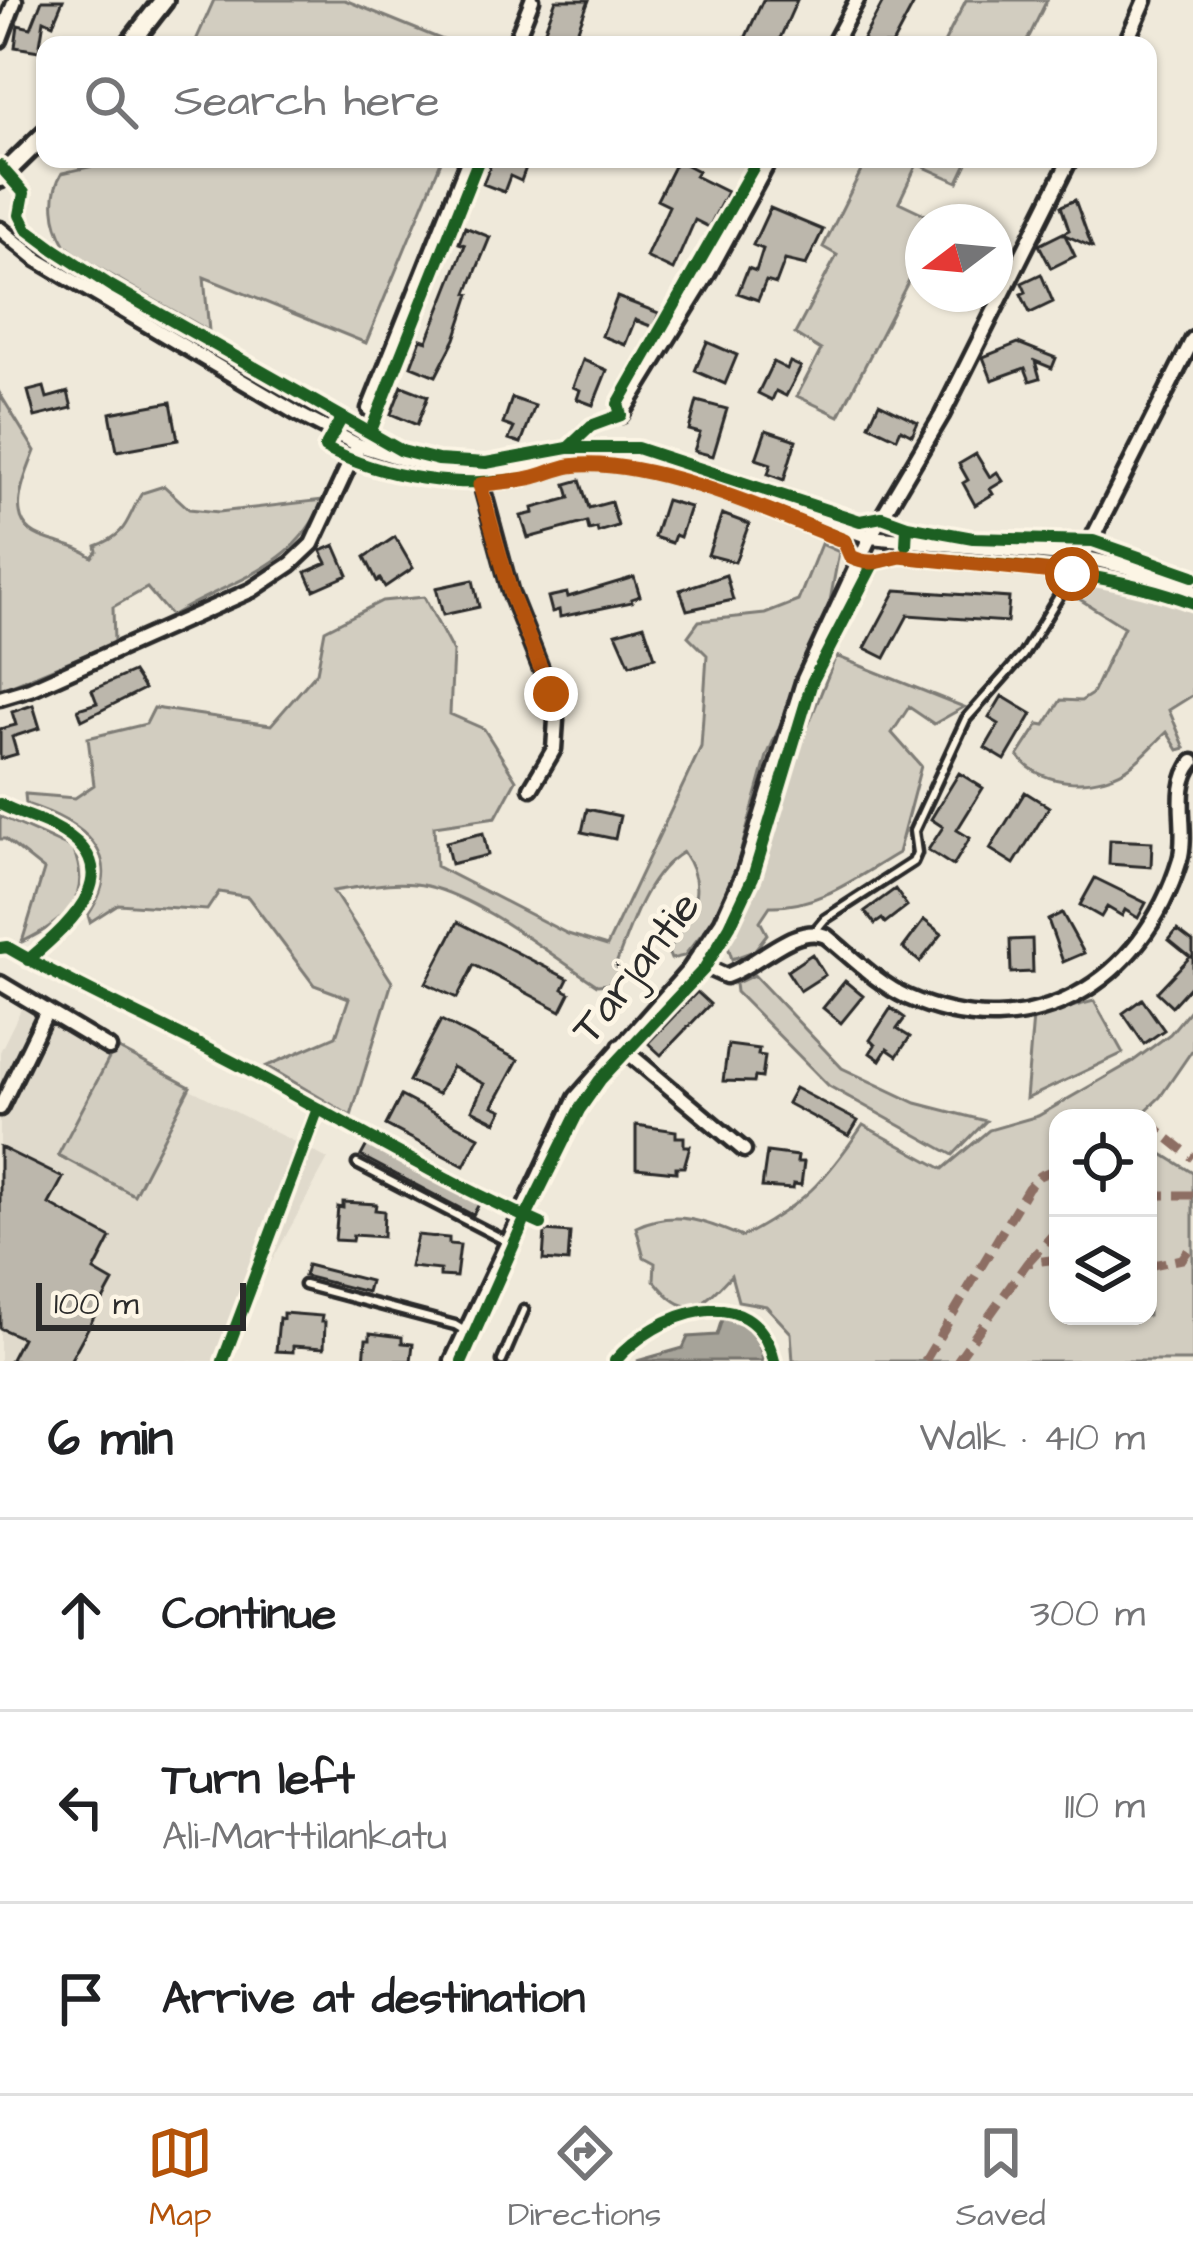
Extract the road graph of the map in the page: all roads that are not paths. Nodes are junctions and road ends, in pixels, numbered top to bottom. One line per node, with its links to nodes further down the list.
1 (15, 0): 10 (street)
2 (532, 0): 7 (street)
3 (857, 0): 8 (street)
4 (1145, 0): 9 (street)
5 (161, 1): 6 (main road)
6 (136, 36)
7 (518, 36)
8 (838, 36)
9 (1129, 36)
10 (0, 40)
11 (36, 143): 15 (main road)
12 (465, 168): 18 (street)
13 (765, 168): 19 (street)
14 (1066, 168): 22 (street, Tarjantie)
15 (0, 178)
16 (0, 229): 20 (street)
17 (1193, 339): 23 (street)
18 (369, 409)
19 (621, 415)
20 (358, 445): 21 (street); 25 (street)
21 (478, 472): 22 (street); 27 (street)
22 (870, 537): 23 (street); 29 (street, Tarjantie)
23 (1082, 557): 24 (street); 28 (lane)
24 (1193, 591)
25 (0, 698)
26 (1193, 762): 28 (street)
27 (531, 788)
28 (814, 931): 29 (street)
29 (695, 962): 32 (street, Tarjantie)
30 (0, 982): 31 (street)
31 (47, 1011): 33 (street); 34 (street)
32 (620, 1046): 35 (street); 37 (street, Tarjantie)
33 (109, 1048)
34 (0, 1108)
35 (745, 1150)
36 (357, 1164): 37 (lane)
37 (506, 1241): 40 (street, Tarjantie)
38 (304, 1285): 40 (lane)
39 (524, 1310): 42 (lane)
40 (466, 1331): 41 (street, Tarjantie)
41 (452, 1361)
42 (502, 1361)

